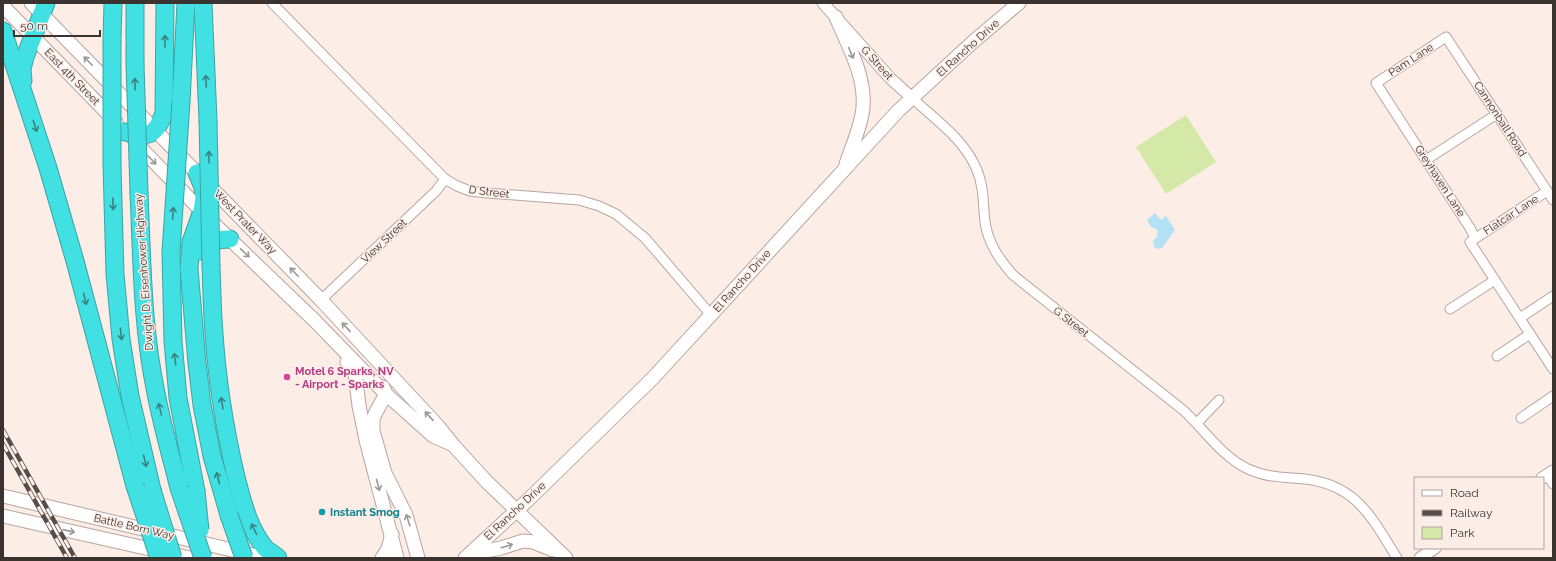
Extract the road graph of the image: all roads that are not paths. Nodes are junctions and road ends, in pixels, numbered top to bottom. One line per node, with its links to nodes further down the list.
1 (113, 3): 58 (highway, one-way to 58, bridge)
2 (135, 3): 60 (highway, Dwight D. Eisenhower Highway, one-way to 2, bridge)
3 (165, 3): 19 (highway, one-way to 3)
4 (186, 3): 60 (highway, one-way to 4, bridge)
5 (203, 3): 63 (highway, one-way to 5, bridge)
6 (272, 3): 24 (street, D Street)
7 (823, 3): 11 (street, G Street)
8 (1019, 3): 17 (main road, El Rancho Drive)
9 (3, 6): 13 (main road, East 4th Street)
10 (39, 6): 13 (highway); 19 (main road, West Prater Way, one-way to 10)
11 (836, 18): 17 (street, G Street); 22 (main road, one-way to 22)
12 (3, 32): 16 (highway)
13 (33, 37): 16 (highway); 20 (main road, East 4th Street)
14 (1446, 37): 15 (street, Pam Lane); 18 (street, Cannonball Road)
15 (1376, 83): 21 (street, Greyhaven Lane)
16 (23, 89): 57 (highway, one-way to 57, bridge)
17 (912, 98): 22 (main road, El Rancho Drive); 46 (street, G Street)
18 (1497, 114): 21 (street); 25 (street, Cannonball Road)
19 (155, 129): 20 (highway); 23 (main road, West Prater Way)
20 (125, 132): 27 (main road, West Prater Way, one-way to 27)
21 (1426, 160): 28 (street, Greyhaven Lane)
22 (845, 168): 35 (main road, El Rancho Drive)
23 (197, 172): 27 (highway); 33 (main road, West Prater Way, one-way to 23)
24 (445, 179): 33 (street, View Street); 35 (street, D Street)
25 (1547, 191): 26 (street, Cannonball Road); 28 (street, Flatcar Lane)
26 (1553, 200)
27 (202, 212): 29 (main road, West Prater Way); 31 (highway)
28 (1475, 238): 30 (street, Greyhaven Lane)
29 (230, 239): 31 (highway); 37 (main road, West Prater Way, one-way to 37)
30 (1495, 280): 34 (street); 36 (street, Greyhaven Lane)
31 (192, 293): 61 (highway, one-way to 31, bridge)
32 (1553, 296): 36 (street)
33 (321, 300): 39 (main road, West Prater Way, one-way to 33)
34 (1450, 310)
35 (711, 315): 51 (main road, El Rancho Drive)
36 (1520, 318): 38 (street, Greyhaven Lane)
37 (314, 320): 42 (main road, West Prater Way); 53 (main road, one-way to 53)
38 (1530, 334): 40 (street); 41 (street, Greyhaven Lane)
39 (371, 353): 42 (main road); 47 (main road, West Prater Way, one-way to 39)
40 (1497, 356)
41 (1553, 369)
42 (386, 394): 47 (main road, West Prater Way); 66 (main road, one-way to 42)
43 (1553, 396): 45 (street)
44 (1219, 400): 46 (street)
45 (1520, 418)
46 (1197, 423): 67 (street, G Street)
47 (454, 446): 51 (main road, West Prater Way)
48 (1547, 474): 49 (street)
49 (1553, 484)
50 (3, 496): 62 (main road, Battle Born Way)
51 (516, 511): 55 (main road, El Rancho Drive); 56 (main road, West Prater Way)
52 (3, 516): 59 (main road, Battle Born Way, one-way to 59)
53 (392, 534): 64 (main road); 65 (main road)
54 (1434, 549): 68 (street)
55 (467, 556): 56 (main road, one-way to 56)
56 (563, 556)
57 (159, 558)
58 (173, 558)
59 (190, 558)
60 (203, 558)
61 (244, 558)
62 (266, 558)
63 (278, 558)
64 (382, 558)
65 (397, 558)
66 (418, 558)
67 (1397, 558)
68 (1420, 558)

